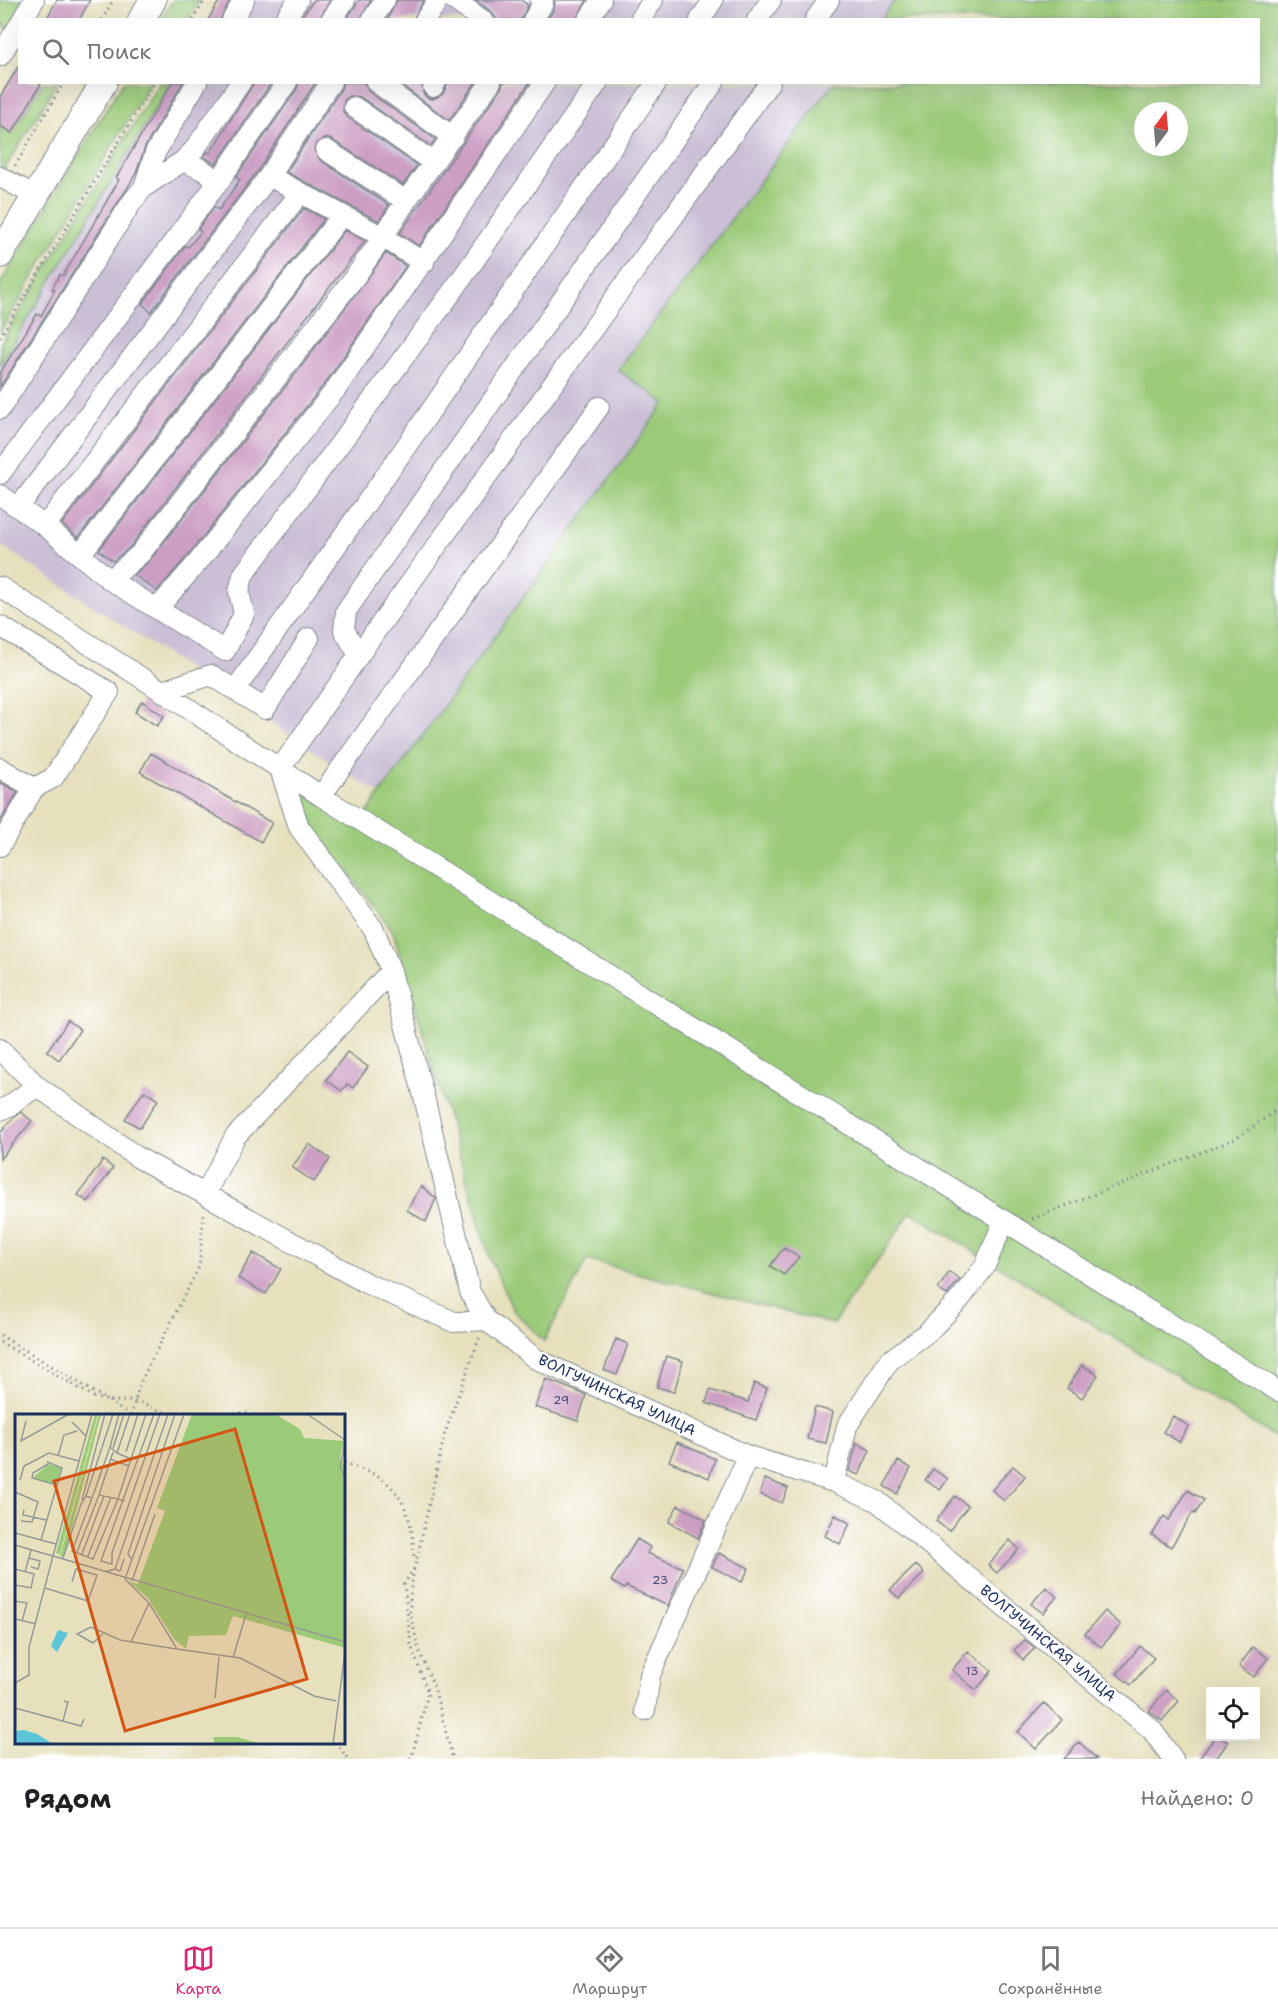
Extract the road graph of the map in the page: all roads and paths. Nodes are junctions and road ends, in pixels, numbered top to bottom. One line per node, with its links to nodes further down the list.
1 (34, 0): 16 (street)
2 (113, 0): 17 (path)
3 (153, 0): 18 (main road)
4 (205, 0): 19 (path)
5 (244, 0): 20 (street)
6 (298, 0): 21 (street)
7 (345, 0): 22 (street)
8 (385, 0): 23 (street)
9 (438, 0): 24 (street)
10 (454, 0): 25 (street)
11 (601, 0): 26 (street)
12 (653, 0): 27 (street)
13 (713, 0): 28 (street)
14 (771, 0): 29 (street)
15 (829, 0): 30 (street)
16 (23, 18)
17 (103, 18)
18 (142, 18)
19 (194, 18)
20 (233, 18)
21 (285, 18)
22 (332, 18)
23 (373, 18)
24 (426, 18)
25 (478, 18)
26 (589, 18)
27 (641, 18)
28 (701, 18)
29 (758, 18)
30 (816, 18)
31 (11, 30): 32 (street)
32 (0, 56)
33 (63, 84): 53 (path)
34 (103, 84): 57 (main road)
35 (154, 84): 63 (path)
36 (196, 84): 55 (street)
37 (240, 84): 50 (street)
38 (286, 84): 54 (street)
39 (330, 84): 52 (street)
40 (379, 84): 48 (street)
41 (490, 84): 48 (street)
42 (544, 84): 62 (street)
43 (597, 84): 76 (street)
44 (656, 84): 79 (street)
45 (713, 84): 77 (street)
46 (769, 84): 77 (street)
47 (354, 107): 51 (street)
48 (453, 136): 51 (street)
49 (326, 150): 58 (street)
50 (183, 161): 54 (street); 55 (street)
51 (434, 163): 58 (street)
52 (270, 176): 56 (street); 68 (street)
53 (3, 179): 57 (street)
54 (219, 182): 66 (street)
55 (144, 187): 65 (street)
56 (300, 193): 59 (street); 69 (street)
57 (36, 196): 61 (main road)
58 (406, 201): 60 (street)
59 (342, 215): 60 (street); 70 (street)
60 (383, 237): 62 (street); 71 (street)
61 (0, 255)
62 (424, 263): 73 (street)
63 (0, 338)
64 (599, 407): 84 (street)
65 (0, 409)
66 (0, 474)
67 (0, 495): 68 (street)
68 (19, 507): 69 (street)
69 (45, 526): 70 (street)
70 (80, 555): 71 (street)
71 (110, 580): 73 (street)
72 (0, 587): 80 (street)
73 (158, 609): 76 (street)
74 (0, 626): 83 (street)
75 (309, 638): 79 (street)
76 (225, 651): 78 (street)
77 (359, 655): 82 (street)
78 (211, 675): 79 (street); 80 (street)
79 (235, 690)
80 (162, 691): 82 (street)
81 (0, 768): 83 (street)
82 (280, 769): 84 (street); 86 (street, ВОЛГУЧИНСКАЯ УЛИЦА)
83 (34, 788): 85 (street)
84 (321, 796): 92 (street)
85 (0, 846)
86 (391, 971): 91 (street); 93 (street, ВОЛГУЧИНСКАЯ УЛИЦА)
87 (0, 1049): 88 (street)
88 (38, 1086): 90 (street); 91 (street)
89 (1278, 1109): 92 (path)
90 (0, 1110)
91 (205, 1194): 93 (street); 98 (path)
92 (1009, 1224): 96 (street); 106 (street)
93 (486, 1320): 104 (street, ВОЛГУЧИНСКАЯ УЛИЦА); 107 (path)
94 (0, 1335): 97 (path)
95 (0, 1342): 97 (path)
96 (1278, 1391)
97 (109, 1401): 98 (path); 99 (path)
98 (135, 1401): 100 (path); 101 (path)
99 (128, 1414)
100 (132, 1414)
101 (169, 1414)
102 (210, 1414): 103 (path)
103 (251, 1414)
104 (748, 1456): 106 (street, ВОЛГУЧИНСКАЯ УЛИЦА); 108 (street)
105 (345, 1463): 107 (path)
106 (834, 1482): 113 (street, ВОЛГУЧИНСКАЯ УЛИЦА)
107 (415, 1567): 111 (path); 112 (path)
108 (645, 1710)
109 (337, 1744): 110 (path)
110 (348, 1759)
111 (410, 1759)
112 (453, 1759)
113 (1173, 1759)

